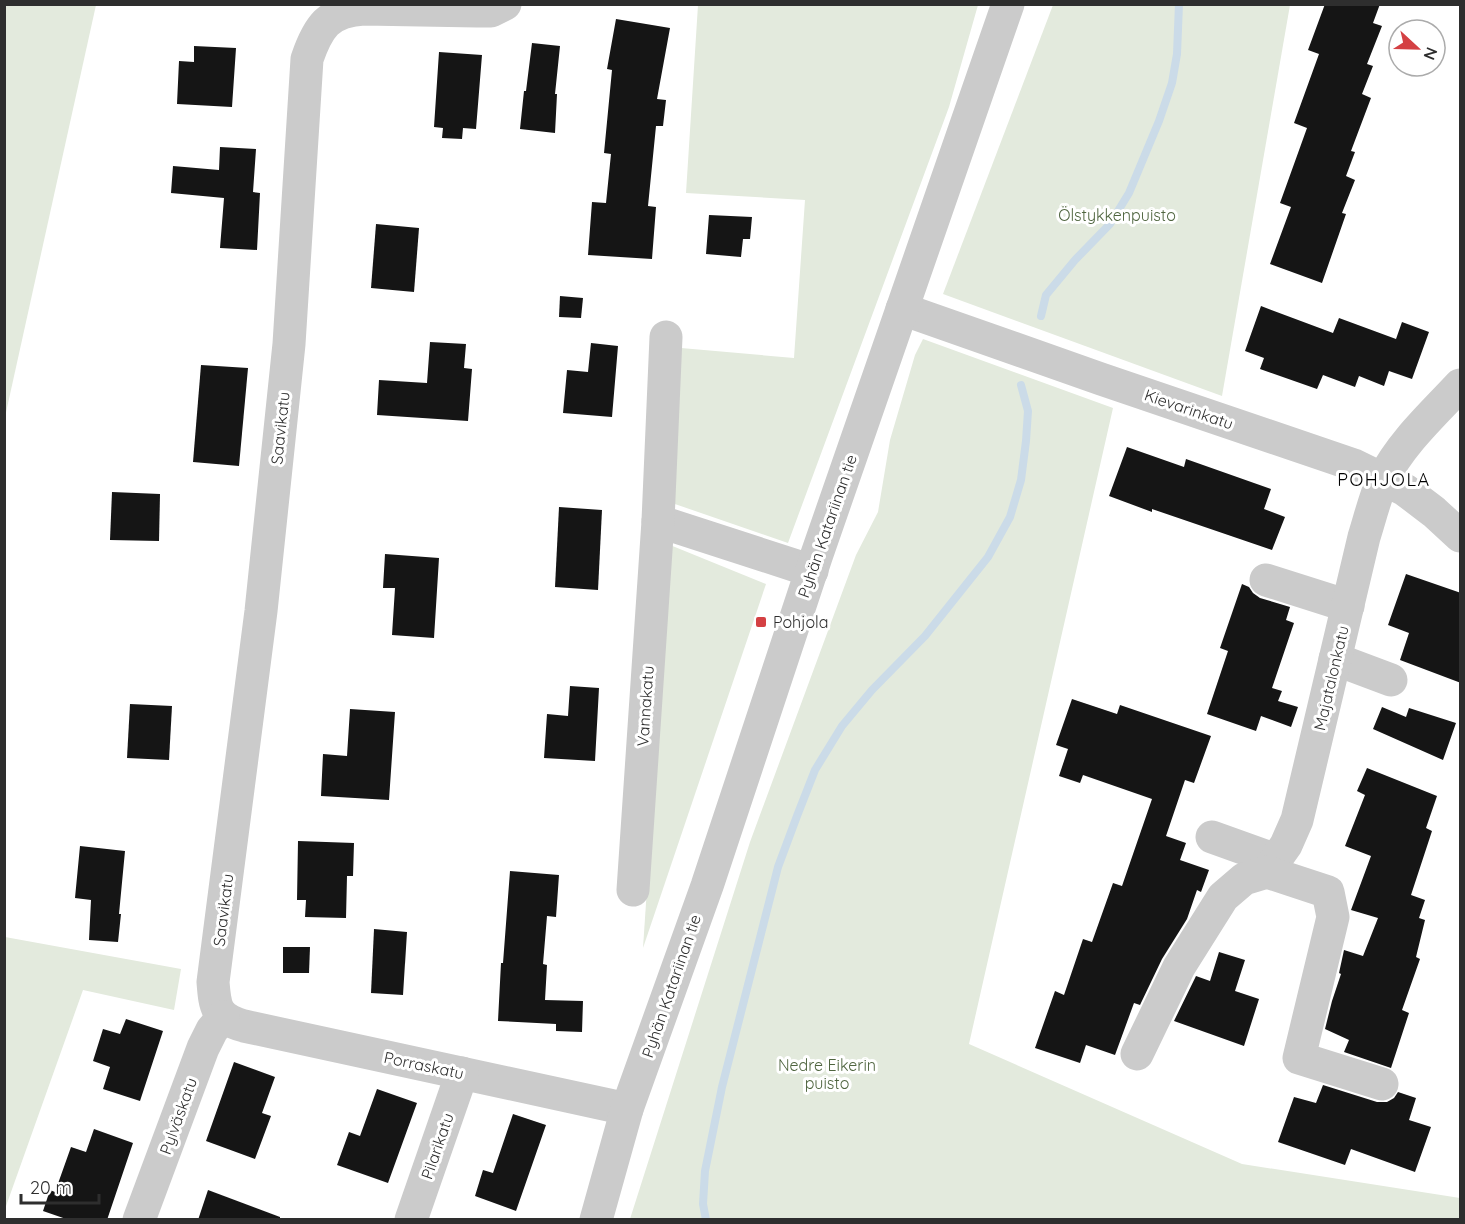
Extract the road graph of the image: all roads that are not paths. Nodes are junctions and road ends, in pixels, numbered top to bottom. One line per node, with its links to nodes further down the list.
1 (505, 4): 17 (street, Saavikatu)
2 (1008, 4): 3 (street, Pyhän Katariinan tie)
3 (902, 309): 6 (street, Kievarinkatu); 9 (street, Pyhän Katariinan tie)
4 (666, 337): 7 (street, Vannakatu)
5 (1461, 385): 6 (street, Majatalonkatu)
6 (1384, 479): 8 (street, Kievarinkatu); 11 (street, Majatalonkatu)
7 (657, 522): 9 (street); 16 (street, Vannakatu)
8 (1461, 536)
9 (812, 571): 21 (street, Pyhän Katariinan tie)
10 (1266, 580): 11 (street)
11 (1348, 606): 12 (street, Majatalonkatu)
12 (1335, 659): 13 (street); 15 (street, Majatalonkatu)
13 (1391, 680)
14 (1212, 837): 15 (street)
15 (1271, 866): 18 (street); 20 (street)
16 (633, 890)
17 (223, 1017): 19 (street, Porraskatu); 22 (street, Pylväskatu)
18 (1137, 1054)
19 (462, 1073): 21 (street, Porraskatu); 23 (street, Pilarikatu)
20 (1382, 1084)
21 (627, 1109): 24 (street, Pyhän Katariinan tie)
22 (139, 1220)
23 (411, 1220)
24 (596, 1220)

